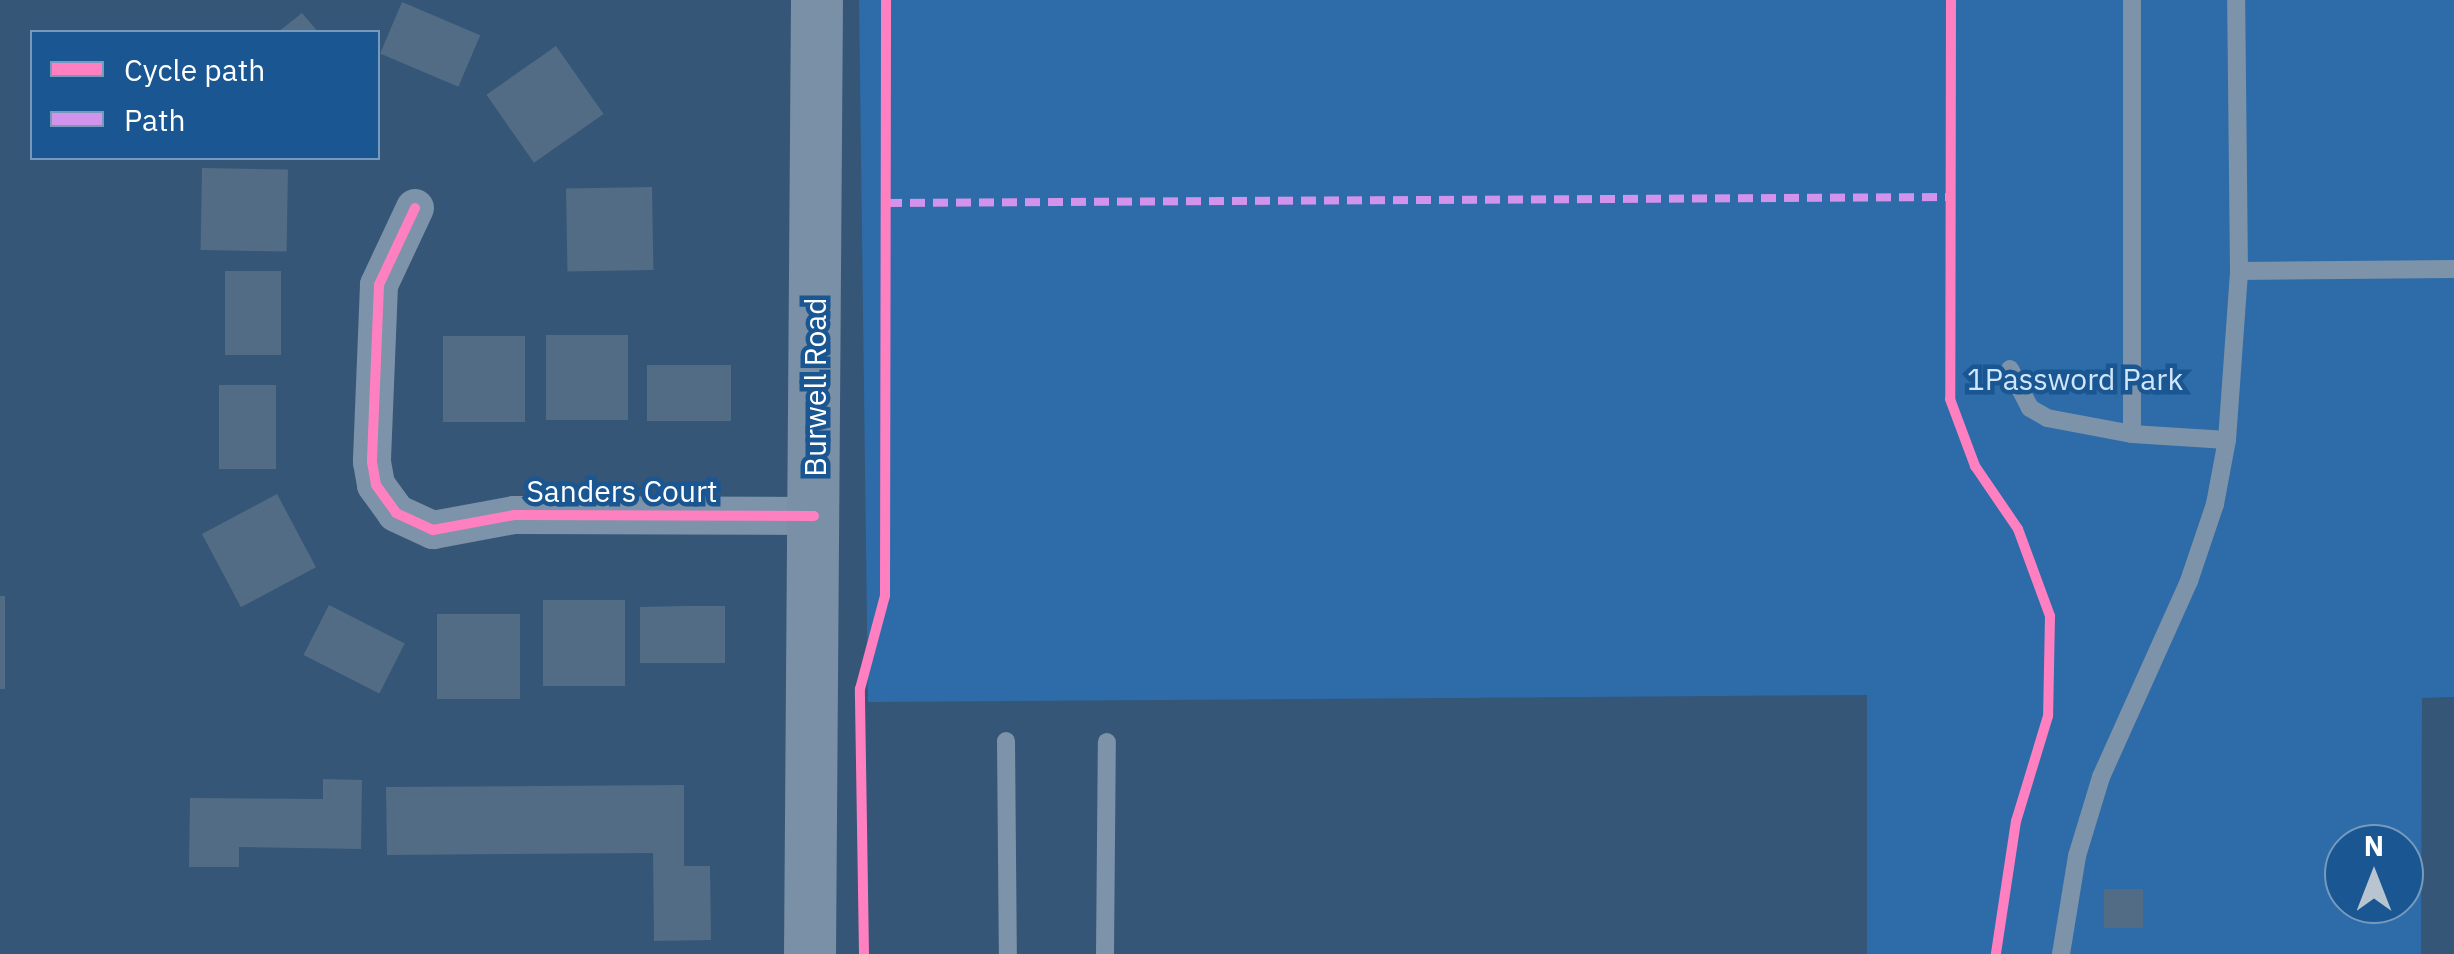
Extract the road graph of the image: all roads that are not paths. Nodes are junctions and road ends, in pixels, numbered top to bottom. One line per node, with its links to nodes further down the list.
1 (817, 0): 10 (main road, Burwell Road)
2 (2132, 0): 8 (lane)
3 (2236, 0): 6 (lane)
4 (415, 208): 10 (street, Sanders Court)
5 (2454, 269): 6 (lane)
6 (2239, 272): 9 (lane)
7 (2010, 369): 8 (lane)
8 (2132, 434): 9 (lane)
9 (2227, 440): 16 (lane)
10 (814, 516): 13 (main road, Burwell Road)
11 (1006, 741): 14 (lane)
12 (1107, 742): 15 (lane)
13 (810, 954)
14 (1008, 954)
15 (1105, 954)
16 (2061, 954)

